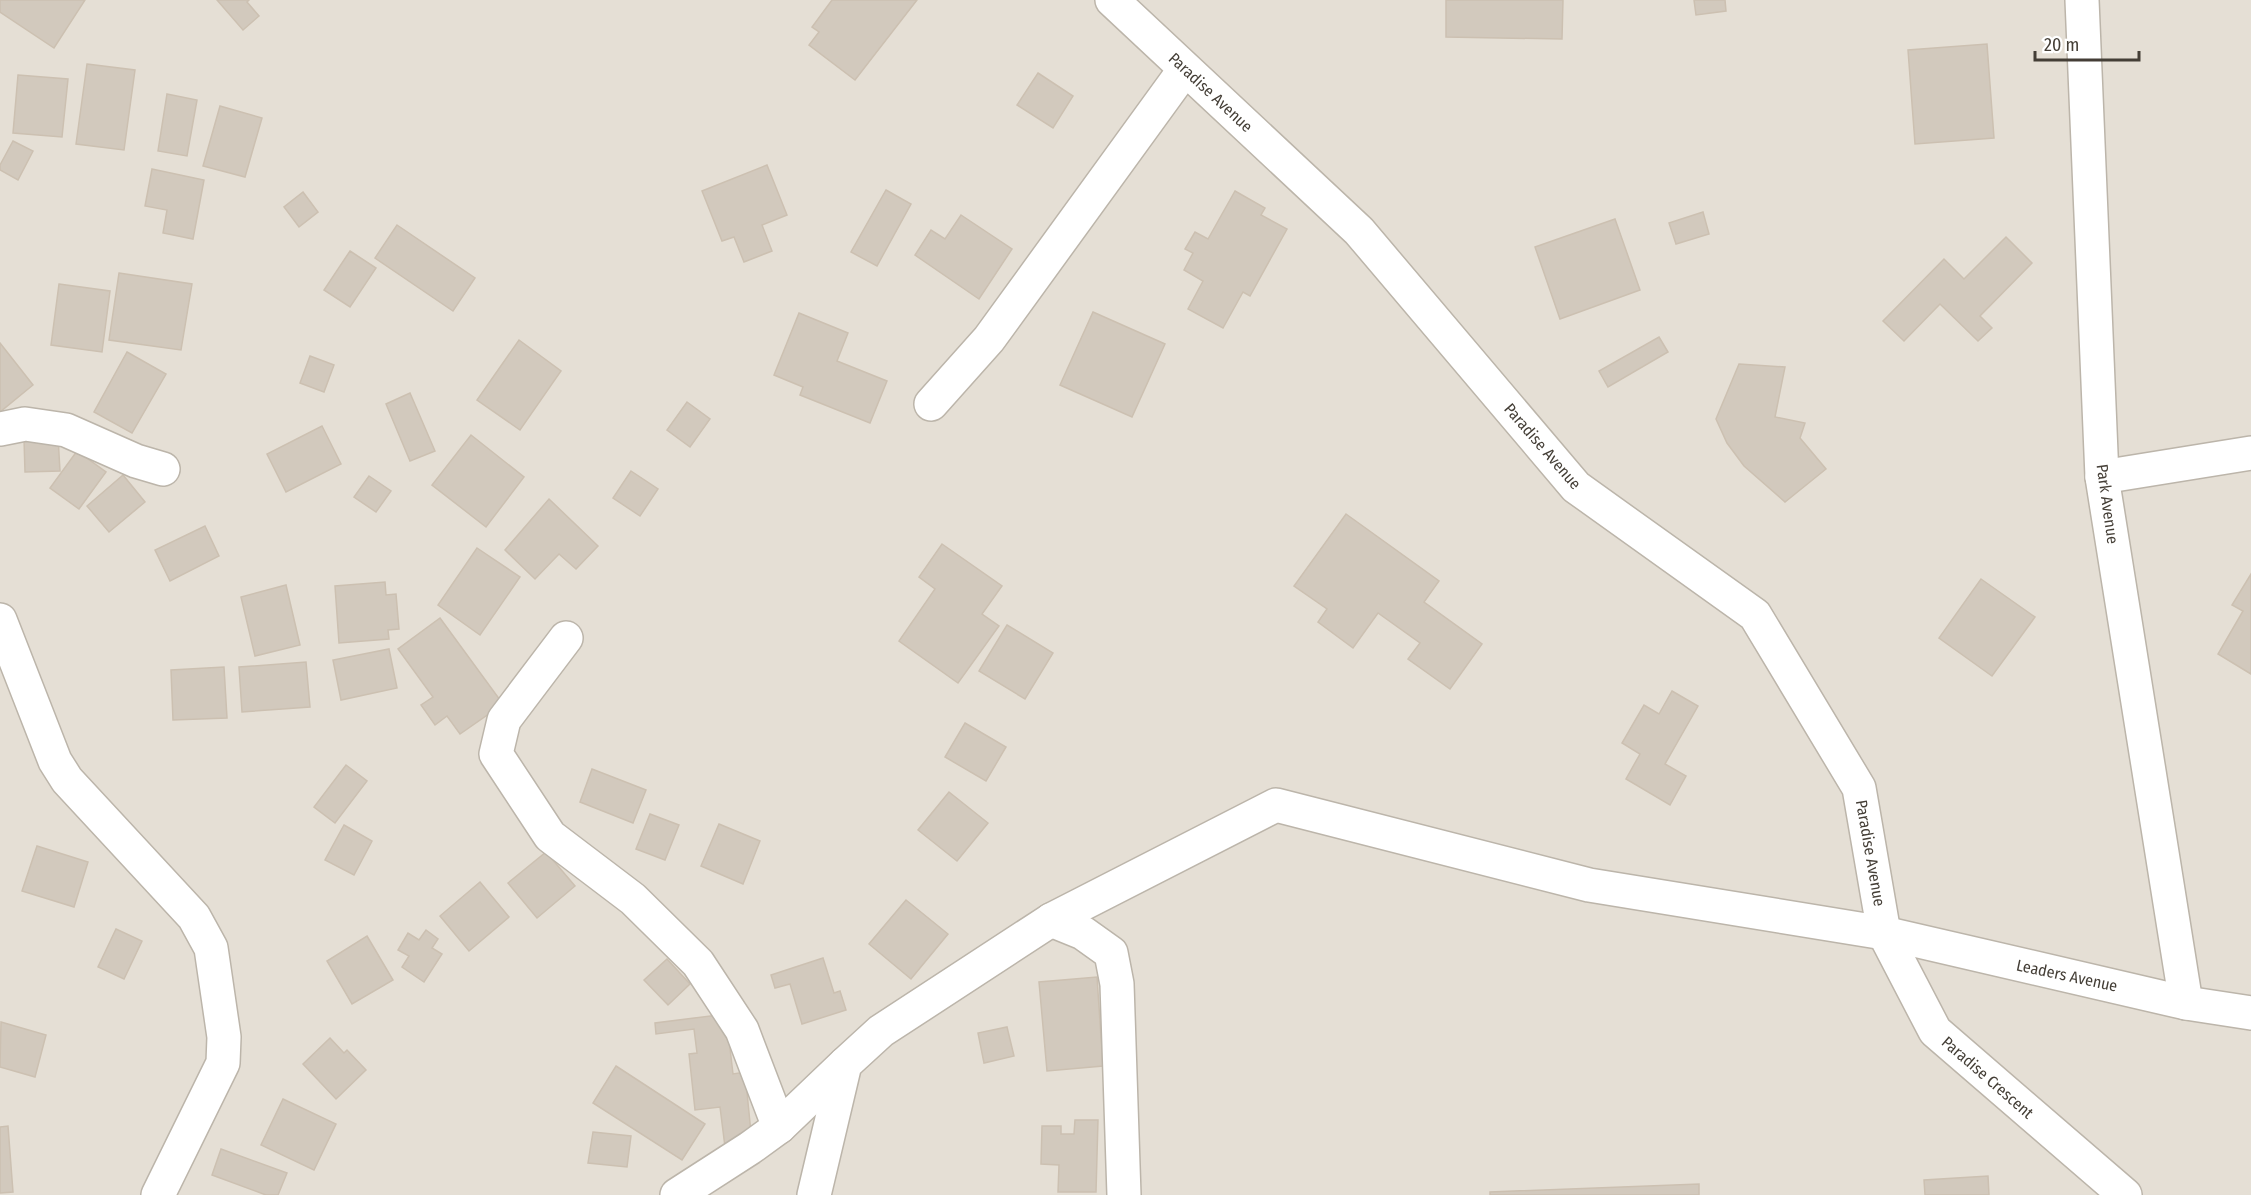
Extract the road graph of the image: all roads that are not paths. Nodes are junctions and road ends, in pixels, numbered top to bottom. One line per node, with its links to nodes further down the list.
1 (1112, 0): 3 (street, Paradise Avenue)
2 (2082, 0): 8 (street, Park Avenue)
3 (1185, 69): 4 (street); 12 (street, Paradise Avenue)
4 (932, 404)
5 (0, 429): 7 (street)
6 (2251, 453): 8 (street)
7 (163, 468)
8 (2102, 477): 13 (street, Park Avenue)
9 (0, 621): 17 (street)
10 (566, 638): 16 (street)
11 (1051, 920): 12 (street, Leaders Avenue); 15 (street, Leaders Avenue); 20 (street)
12 (1884, 933): 13 (street, Leaders Avenue); 21 (street, Paradise Crescent)
13 (2186, 1003): 14 (street, Leaders Avenue)
14 (2251, 1013)
15 (845, 1064): 16 (street, Leaders Avenue); 19 (street)
16 (779, 1127): 18 (street, Leaders Avenue)
17 (158, 1195)
18 (677, 1195)
19 (814, 1195)
20 (1124, 1195)
21 (2125, 1195)

